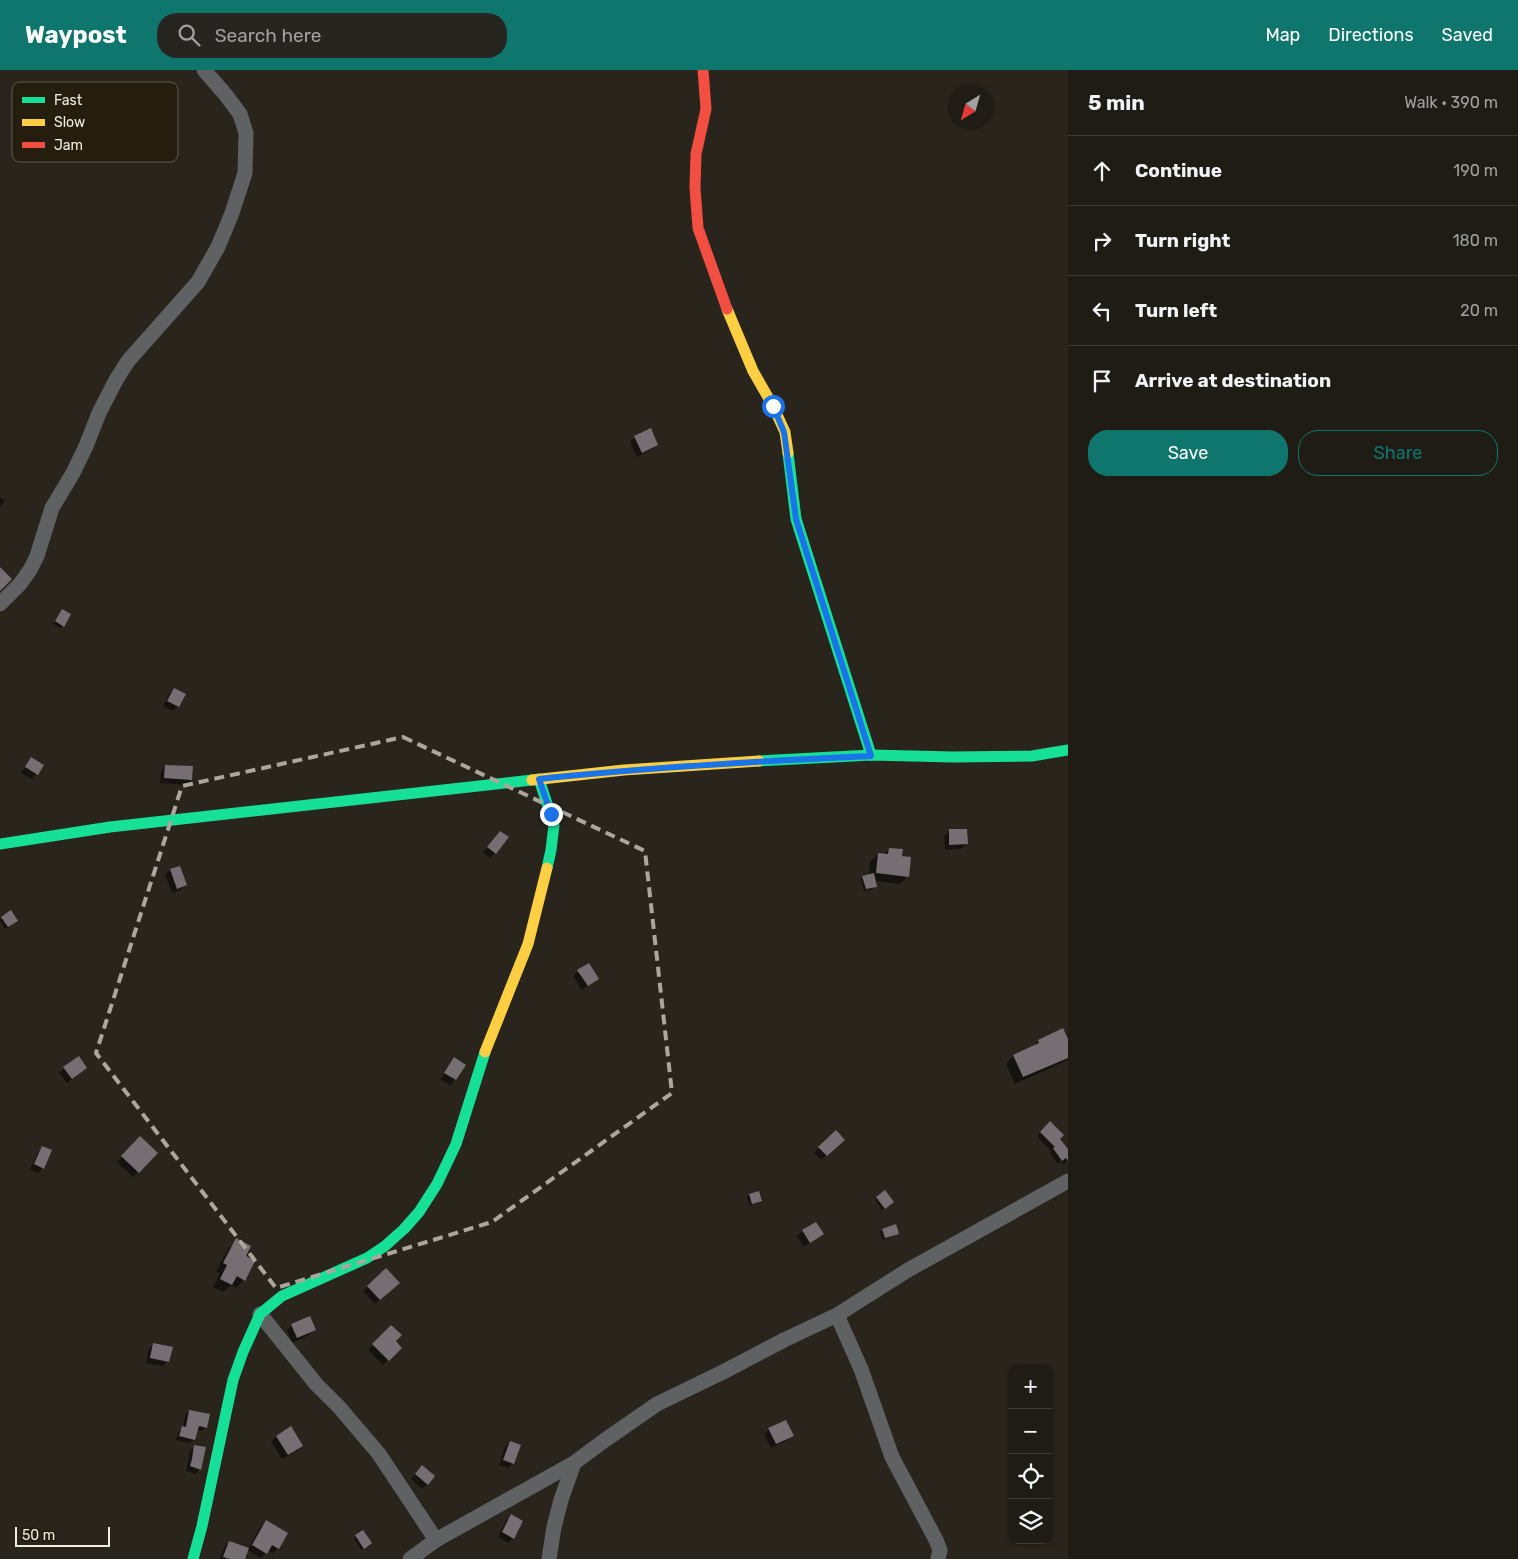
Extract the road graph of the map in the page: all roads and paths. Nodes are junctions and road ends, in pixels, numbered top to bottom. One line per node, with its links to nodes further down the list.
1 (204, 70): 3 (street)
2 (703, 70): 5 (street)
3 (0, 604)
4 (1068, 750): 5 (street)
5 (871, 756): 6 (street)
6 (539, 779): 7 (street); 9 (street)
7 (0, 844)
8 (1068, 1181): 10 (street)
9 (260, 1314): 12 (street); 13 (street)
10 (837, 1315): 11 (street); 16 (street)
11 (574, 1463): 12 (street); 15 (street)
12 (436, 1540): 14 (street)
13 (193, 1559)
14 (410, 1559)
15 (549, 1559)
16 (938, 1559)

